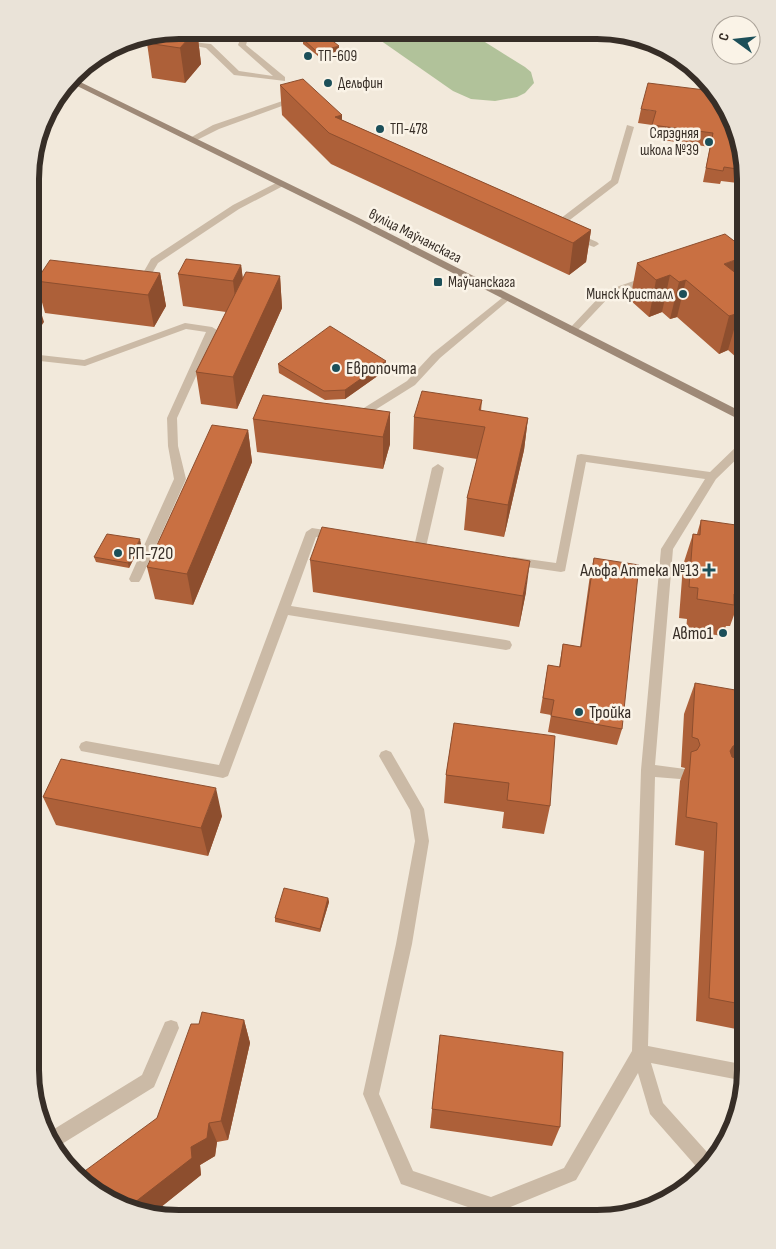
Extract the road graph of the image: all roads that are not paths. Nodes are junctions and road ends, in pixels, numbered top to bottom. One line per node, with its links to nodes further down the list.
1 (244, 39): 4 (lane)
2 (172, 42): 4 (lane)
3 (76, 83): 6 (main road, вуліца Маўчанскага)
4 (288, 85): 6 (lane)
5 (630, 127): 9 (lane)
6 (192, 139): 7 (main road, вуліца Маўчанскага)
7 (280, 184): 13 (lane); 15 (main road, вуліца Маўчанскага)
8 (546, 223): 9 (lane)
9 (555, 227): 10 (lane)
10 (594, 244)
11 (662, 274): 16 (lane)
12 (64, 283): 14 (lane)
13 (130, 287)
14 (39, 292)
15 (507, 298): 16 (main road, вуліца Маўчанскага); 19 (lane)
16 (572, 331): 18 (main road, вуліца Маўчанскага)
17 (39, 358): 26 (lane)
18 (737, 415)
19 (345, 418)
20 (737, 452): 22 (lane)
21 (438, 468): 24 (lane)
22 (712, 476): 25 (lane); 31 (lane)
23 (351, 538): 27 (lane)
24 (420, 548)
25 (503, 560)
26 (135, 579)
27 (284, 610): 28 (lane); 29 (lane)
28 (506, 645)
29 (86, 746)
30 (386, 756): 36 (lane)
31 (648, 770): 32 (lane); 36 (lane)
32 (680, 773)
33 (726, 781): 34 (lane)
34 (737, 783)
35 (171, 1028): 38 (lane)
36 (640, 1052): 37 (lane); 39 (lane)
37 (737, 1071)
38 (56, 1138)
39 (704, 1162)

